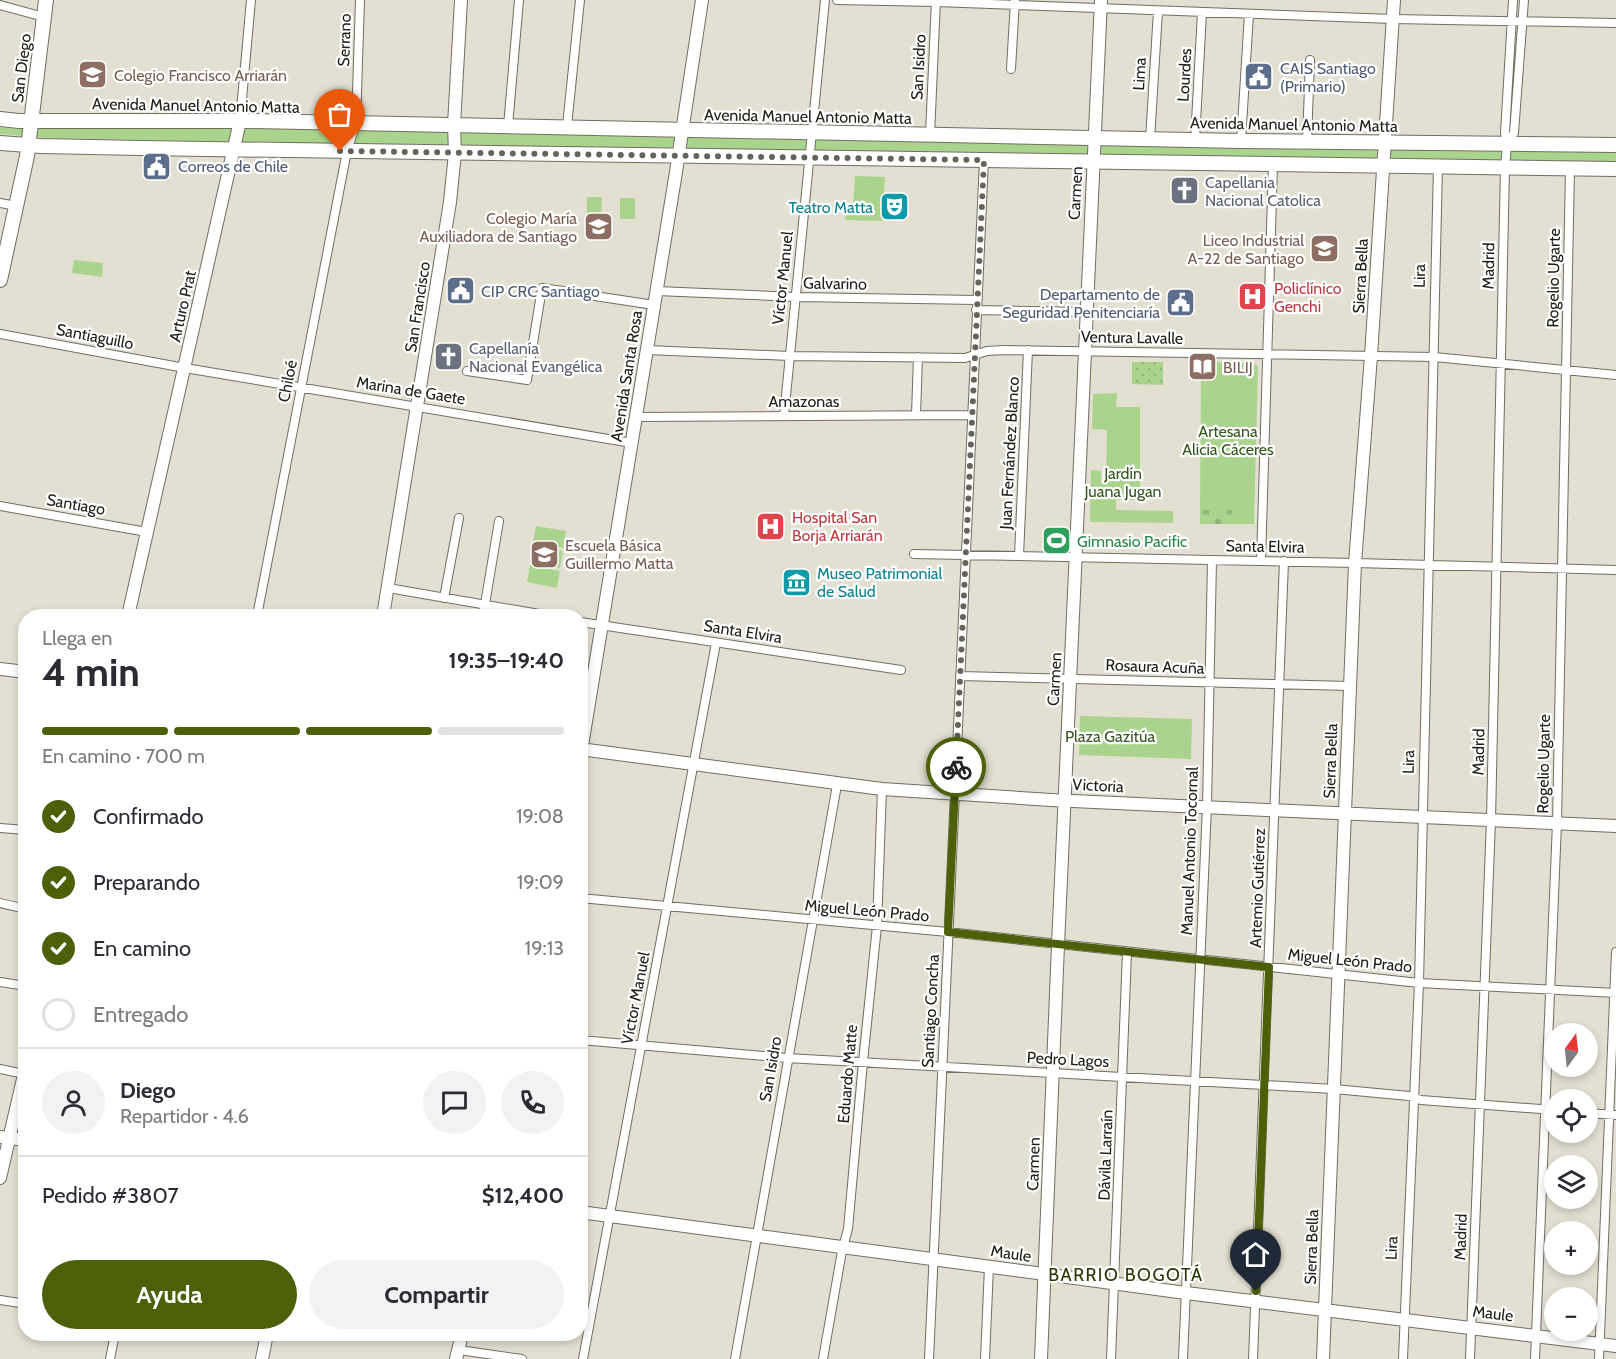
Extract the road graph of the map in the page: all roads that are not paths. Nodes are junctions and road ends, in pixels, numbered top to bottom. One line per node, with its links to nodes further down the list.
1 (46, 0): 20 (main road, San Diego)
2 (251, 0): 29 (street, Arturo Prat)
3 (360, 0): 30 (street, Serrano)
4 (461, 0): 31 (main road, San Francisco)
5 (519, 0): 32 (street)
6 (580, 0): 33 (street)
7 (702, 0): 34 (main road, Avenida Santa Rosa)
8 (825, 0): 35 (street, Víctor Manuel)
9 (837, 0): 13 (street)
10 (1394, 0): 21 (main road)
11 (1514, 0): 22 (street, Madrid)
12 (1524, 0): 23 (street, Madrid)
13 (936, 1): 14 (street); 36 (street, San Isidro)
14 (1014, 3): 15 (street); 26 (street)
15 (1101, 4): 17 (street); 37 (main road, Carmen)
16 (0, 5): 20 (street)
17 (1158, 11): 18 (street); 38 (street, Lima)
18 (1202, 13): 19 (street); 39 (street, Lourdes)
19 (1249, 14): 21 (street); 40 (street)
20 (44, 17): 28 (main road, San Diego)
21 (1393, 19): 22 (street); 42 (main road)
22 (1512, 22): 23 (street); 44 (street, Madrid)
23 (1522, 22): 24 (street); 44 (street, Madrid)
24 (1616, 23)
25 (1310, 60): 41 (street)
26 (1011, 69)
27 (0, 119): 28 (main road, Avenida Manuel Antonio Matta)
28 (32, 121): 29 (main road, Avenida Manuel Antonio Matta); 45 (main road, San Diego)
29 (240, 121): 30 (main road, Avenida Manuel Antonio Matta); 47 (main road, Arturo Prat)
30 (356, 123): 31 (main road, Avenida Manuel Antonio Matta); 48 (street, Serrano)
31 (454, 125): 32 (main road, Avenida Manuel Antonio Matta); 49 (main road, San Francisco)
32 (508, 126): 33 (main road, Avenida Manuel Antonio Matta)
33 (567, 126): 34 (main road, Avenida Manuel Antonio Matta)
34 (683, 130): 35 (main road, Avenida Manuel Antonio Matta); 50 (main road, Avenida Santa Rosa)
35 (812, 132): 36 (main road, Avenida Manuel Antonio Matta); 51 (street, Víctor Manuel)
36 (936, 135): 37 (main road, Avenida Manuel Antonio Matta); 52 (main road)
37 (1095, 138): 38 (main road, Avenida Manuel Antonio Matta); 54 (main road, Carmen)
38 (1150, 139): 39 (main road, Avenida Manuel Antonio Matta)
39 (1195, 140): 40 (main road, Avenida Manuel Antonio Matta)
40 (1241, 141): 41 (main road, Avenida Manuel Antonio Matta)
41 (1307, 141): 42 (main road, Avenida Manuel Antonio Matta)
42 (1384, 142): 44 (main road, Avenida Manuel Antonio Matta); 56 (main road)
43 (0, 143): 45 (main road)
44 (1507, 145): 46 (main road, Avenida Manuel Antonio Matta); 58 (street, Madrid)
45 (29, 146): 47 (main road); 62 (main road, San Diego)
46 (1616, 146)
47 (235, 149): 48 (main road); 82 (main road, Arturo Prat)
48 (347, 151): 49 (main road); 86 (street, Chiloé)
49 (455, 153): 50 (main road); 87 (main road, San Francisco)
50 (679, 156): 51 (main road); 65 (main road, Avenida Santa Rosa)
51 (809, 157): 52 (main road); 66 (street, Víctor Manuel)
52 (943, 160): 53 (main road)
53 (984, 160): 54 (main road); 67 (street, Santiago Concha)
54 (1093, 162): 55 (main road); 70 (main road, Carmen)
55 (1273, 164): 56 (main road); 76 (street)
56 (1383, 165): 57 (main road); 78 (main road, Sierra Bella)
57 (1438, 166): 58 (main road); 80 (street, Lira)
58 (1505, 168): 59 (main road); 81 (street, Madrid)
59 (1570, 169): 60 (main road); 83 (street, Rogelio Ugarte)
60 (1616, 169)
61 (0, 203): 62 (street)
62 (16, 206): 63 (main road, San Diego)
63 (3, 254): 64 (main road, San Diego)
64 (0, 280)
65 (657, 291): 66 (street, Galvarino); 68 (main road, Avenida Santa Rosa)
66 (795, 297): 67 (street, Galvarino); 77 (street, Víctor Manuel)
67 (977, 300): 69 (street, Santiago Concha)
68 (654, 305): 72 (main road, Avenida Santa Rosa); 84 (street)
69 (976, 310): 70 (street); 75 (street, Santiago Concha)
70 (1087, 312): 74 (main road, Carmen)
71 (0, 334): 82 (street, Santiaguillo)
72 (647, 350): 77 (street, Ventura Lavalle); 91 (main road, Avenida Santa Rosa)
73 (1028, 350): 74 (street, Ventura Lavalle); 75 (street, Ventura Lavalle); 99 (street, Juan Fernández Blanco)
74 (1085, 351): 76 (street, Ventura Lavalle); 100 (main road, Carmen)
75 (974, 355): 79 (street, Ventura Lavalle); 88 (street, Santiago Concha)
76 (1268, 355): 78 (street, Ventura Lavalle); 102 (street)
77 (790, 356): 79 (street, Ventura Lavalle); 89 (street, Víctor Manuel)
78 (1371, 356): 80 (street, Ventura Lavalle); 104 (main road, Sierra Bella)
79 (918, 357): 90 (street)
80 (1434, 357): 81 (street, Ventura Lavalle); 105 (street, Lira)
81 (1501, 363): 83 (street, Ventura Lavalle); 106 (street, Madrid)
82 (185, 368): 86 (street, Marina de Gaete); 96 (main road, Arturo Prat)
83 (1566, 370): 85 (street, Ventura Lavalle); 107 (street, Rogelio Ugarte)
84 (467, 371)
85 (1616, 375)
86 (301, 387): 87 (street, Marina de Gaete); 113 (street, Chiloé)
87 (417, 406): 92 (street, Marina de Gaete); 109 (main road, San Francisco)
88 (972, 415): 90 (street, Amazonas); 98 (street, Santiago Concha)
89 (784, 416): 90 (street, Amazonas); 91 (street, Amazonas)
90 (916, 416)
91 (636, 417): 92 (main road, Avenida Santa Rosa)
92 (632, 443): 118 (main road, Avenida Santa Rosa)
93 (0, 506): 96 (street, Santiago)
94 (459, 518): 110 (street)
95 (500, 520): 111 (street)
96 (147, 532): 112 (main road, Arturo Prat)
97 (914, 554): 98 (street, Santa Elvira)
98 (967, 555): 99 (street, Santa Elvira); 123 (street, Santiago Concha)
99 (1019, 556): 100 (street, Santa Elvira)
100 (1076, 557): 101 (street, Santa Elvira); 124 (main road, Carmen)
101 (1212, 560): 102 (street, Santa Elvira); 125 (street, Manuel Antonio Tocornal)
102 (1261, 561): 103 (street, Santa Elvira)
103 (1284, 561): 104 (street, Santa Elvira); 126 (street, Artemio Gutiérrez)
104 (1355, 563): 105 (street, Santa Elvira); 127 (main road, Sierra Bella)
105 (1429, 565): 106 (street, Santa Elvira); 138 (street, Lira)
106 (1497, 567): 107 (street, Santa Elvira); 139 (street, Madrid)
107 (1563, 569): 108 (street, Santa Elvira); 140 (street, Rogelio Ugarte)
108 (1616, 570)
109 (388, 588): 110 (street); 114 (main road, San Francisco)
110 (444, 598): 111 (street)
111 (485, 605): 115 (street); 116 (street)
112 (130, 609)
113 (258, 609)
114 (384, 609)
115 (484, 609)
116 (506, 609)
117 (588, 623): 118 (street, Santa Elvira)
118 (602, 626): 119 (street, Santa Elvira); 128 (main road, Avenida Santa Rosa)
119 (716, 643): 121 (street, Santa Elvira); 130 (street, Víctor Manuel)
120 (0, 669): 122 (main road)
121 (901, 670)
122 (18, 671)
123 (960, 676): 124 (street, Rosaura Acuña); 133 (street, Santiago Concha)
124 (1070, 679): 125 (street, Rosaura Acuña); 134 (main road, Carmen)
125 (1209, 682): 126 (street, Rosaura Acuña); 135 (street, Manuel Antonio Tocornal)
126 (1280, 684): 127 (street, Rosaura Acuña); 136 (street, Artemio Gutiérrez)
127 (1350, 686): 137 (main road, Sierra Bella)
128 (588, 710)
129 (588, 753): 130 (main road, Victoria)
130 (694, 765): 131 (main road, Victoria); 147 (street, Víctor Manuel)
131 (837, 785): 132 (main road, Victoria); 148 (street, San Isidro)
132 (882, 789): 133 (main road, Victoria); 149 (street, Eduardo Matte)
133 (955, 794): 134 (main road, Victoria); 150 (street, Santiago Concha)
134 (1065, 800): 135 (main road, Victoria); 151 (main road, Carmen)
135 (1207, 806): 136 (main road, Victoria); 154 (street, Manuel Antonio Tocornal)
136 (1275, 809): 137 (main road, Victoria); 155 (street, Artemio Gutiérrez)
137 (1344, 812): 138 (main road, Victoria); 156 (main road, Sierra Bella)
138 (1423, 816): 139 (main road, Victoria); 158 (street, Lira)
139 (1491, 820): 140 (main road, Victoria); 160 (street, Madrid)
140 (1557, 823): 141 (main road, Victoria); 161 (street, Rogelio Ugarte)
141 (1616, 826)
142 (0, 828): 143 (street)
143 (18, 829)
144 (588, 899): 147 (street, Miguel León Prado)
145 (0, 903): 146 (street)
146 (18, 907)
147 (667, 907): 148 (street, Miguel León Prado); 164 (street, Víctor Manuel)
148 (812, 921): 149 (street, Miguel León Prado); 165 (street, San Isidro)
149 (877, 926): 150 (street, Miguel León Prado); 166 (street, Eduardo Matte)
150 (948, 932): 151 (street, Miguel León Prado); 167 (street, Santiago Concha)
151 (1058, 945): 152 (street, Miguel León Prado); 170 (main road, Carmen)
152 (1127, 952): 154 (street, Miguel León Prado); 171 (street, Dávila Larraín)
153 (1616, 952): 162 (street)
154 (1200, 960): 155 (street, Miguel León Prado); 172 (street, Manuel Antonio Tocornal)
155 (1269, 967): 156 (street, Miguel León Prado); 173 (street, Artemio Gutiérrez)
156 (1339, 974): 158 (street, Miguel León Prado); 174 (main road, Sierra Bella)
157 (0, 982): 159 (street)
158 (1419, 982): 160 (street, Miguel León Prado); 177 (street, Lira)
159 (18, 985)
160 (1486, 987): 161 (street, Miguel León Prado); 178 (street, Madrid)
161 (1551, 991): 162 (street, Miguel León Prado); 175 (street, Rogelio Ugarte)
162 (1615, 993): 181 (street)
163 (588, 1041): 164 (street, Pedro Lagos)
164 (641, 1046): 165 (street, Pedro Lagos); 186 (street, Víctor Manuel)
165 (787, 1058): 166 (street, Pedro Lagos); 187 (street, San Isidro)
166 (863, 1062): 167 (street, Pedro Lagos); 188 (street, Eduardo Matte)
167 (942, 1067): 170 (street, Pedro Lagos); 189 (street, Santiago Concha)
168 (0, 1069): 169 (street)
169 (18, 1070)
170 (1053, 1074): 171 (street, Pedro Lagos); 191 (main road, Carmen)
171 (1123, 1078): 172 (street, Pedro Lagos); 192 (street, Dávila Larraín)
172 (1195, 1081): 173 (street, Pedro Lagos); 193 (street, Manuel Antonio Tocornal)
173 (1265, 1085): 174 (street, Pedro Lagos); 195 (street, Artemio Gutiérrez)
174 (1334, 1089): 177 (street, Pedro Lagos); 197 (main road, Sierra Bella)
175 (1550, 1089)
176 (18, 1093): 182 (main road)
177 (1414, 1097): 178 (street, Pedro Lagos); 198 (street, Lira)
178 (1481, 1104): 179 (street, Pedro Lagos); 199 (street, Madrid)
179 (1544, 1109)
180 (1598, 1114): 181 (street)
181 (1613, 1115): 205 (street)
182 (4, 1138): 184 (main road)
183 (1548, 1143): 201 (street, Rogelio Ugarte)
184 (0, 1178)
185 (588, 1213): 186 (main road, Maule)
186 (609, 1216): 187 (main road, Maule); 200 (street, Víctor Manuel)
187 (756, 1235): 188 (main road, Maule); 212 (street, San Isidro)
188 (843, 1246): 189 (main road, Maule); 213 (street, Eduardo Matte)
189 (933, 1259): 190 (main road, Maule); 214 (street, Santiago Concha)
190 (989, 1267): 191 (main road, Maule); 215 (street)
191 (1045, 1274): 192 (main road, Maule); 216 (main road, Carmen)
192 (1115, 1283): 193 (main road, Maule); 217 (street, Dávila Larraín)
193 (1186, 1293): 195 (main road, Maule); 218 (street, Manuel Antonio Tocornal)
194 (0, 1300): 196 (street)
195 (1256, 1301): 197 (main road, Maule); 219 (street, Artemio Gutiérrez)
196 (18, 1303)
197 (1325, 1310): 198 (main road, Maule); 220 (main road, Sierra Bella)
198 (1405, 1320): 199 (main road, Maule); 221 (street, Lira)
199 (1472, 1328): 201 (main road, Maule); 222 (street, Madrid)
200 (588, 1332)
201 (1536, 1335): 205 (main road, Maule); 223 (street, Rogelio Ugarte)
202 (114, 1341): 208 (street)
203 (266, 1341): 209 (main road)
204 (586, 1341): 211 (street, Víctor Manuel)
205 (1600, 1344): 206 (main road, Maule); 224 (street)
206 (1616, 1346)
207 (458, 1355): 210 (street)
208 (110, 1359)
209 (262, 1359)
210 (522, 1359)
211 (583, 1359)
212 (735, 1359)
213 (823, 1359)
214 (929, 1359)
215 (985, 1359)
216 (1041, 1359)
217 (1111, 1359)
218 (1183, 1359)
219 (1253, 1359)
220 (1323, 1359)
221 (1403, 1359)
222 (1470, 1359)
223 (1536, 1359)
224 (1599, 1359)

